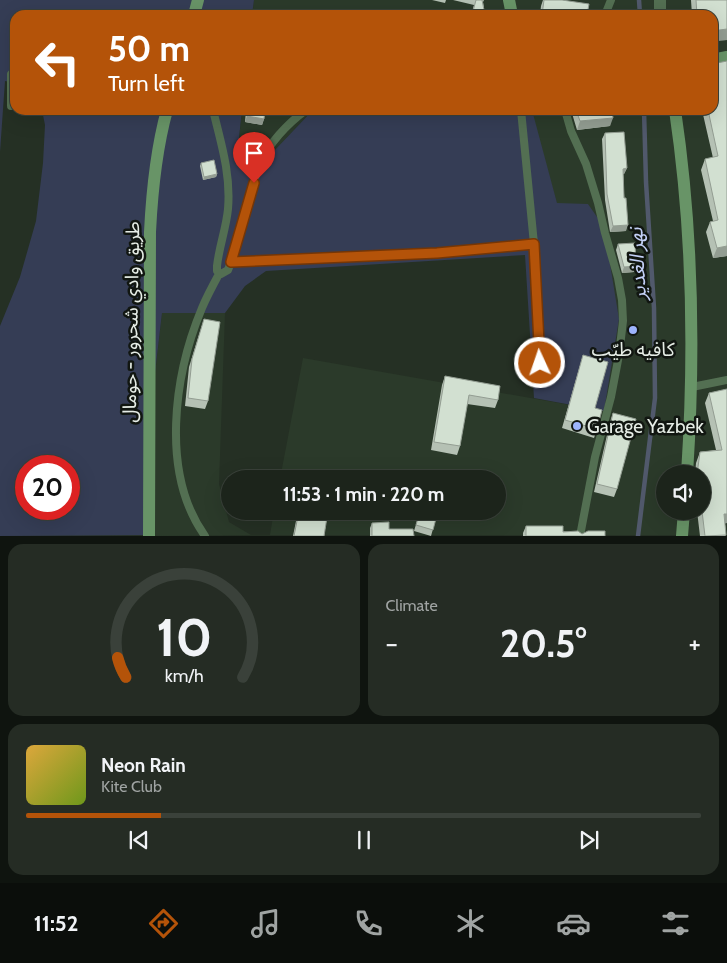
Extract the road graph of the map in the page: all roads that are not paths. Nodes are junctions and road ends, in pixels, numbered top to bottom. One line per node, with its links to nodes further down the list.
1 (166, 115): 15 (main road, طريق وادي شحرور - حومال)
2 (214, 115): 9 (lane)
3 (301, 115): 8 (lane)
4 (521, 115): 7 (lane)
5 (566, 115): 17 (lane)
6 (676, 115): 12 (main road)
7 (534, 244): 8 (lane); 10 (lane)
8 (231, 262): 9 (lane)
9 (219, 274): 16 (lane)
10 (540, 363)
11 (727, 380): 12 (lane)
12 (692, 386): 13 (main road)
13 (688, 465)
14 (683, 520): 18 (main road)
15 (148, 536)
16 (205, 536)
17 (580, 536)
18 (682, 536)

